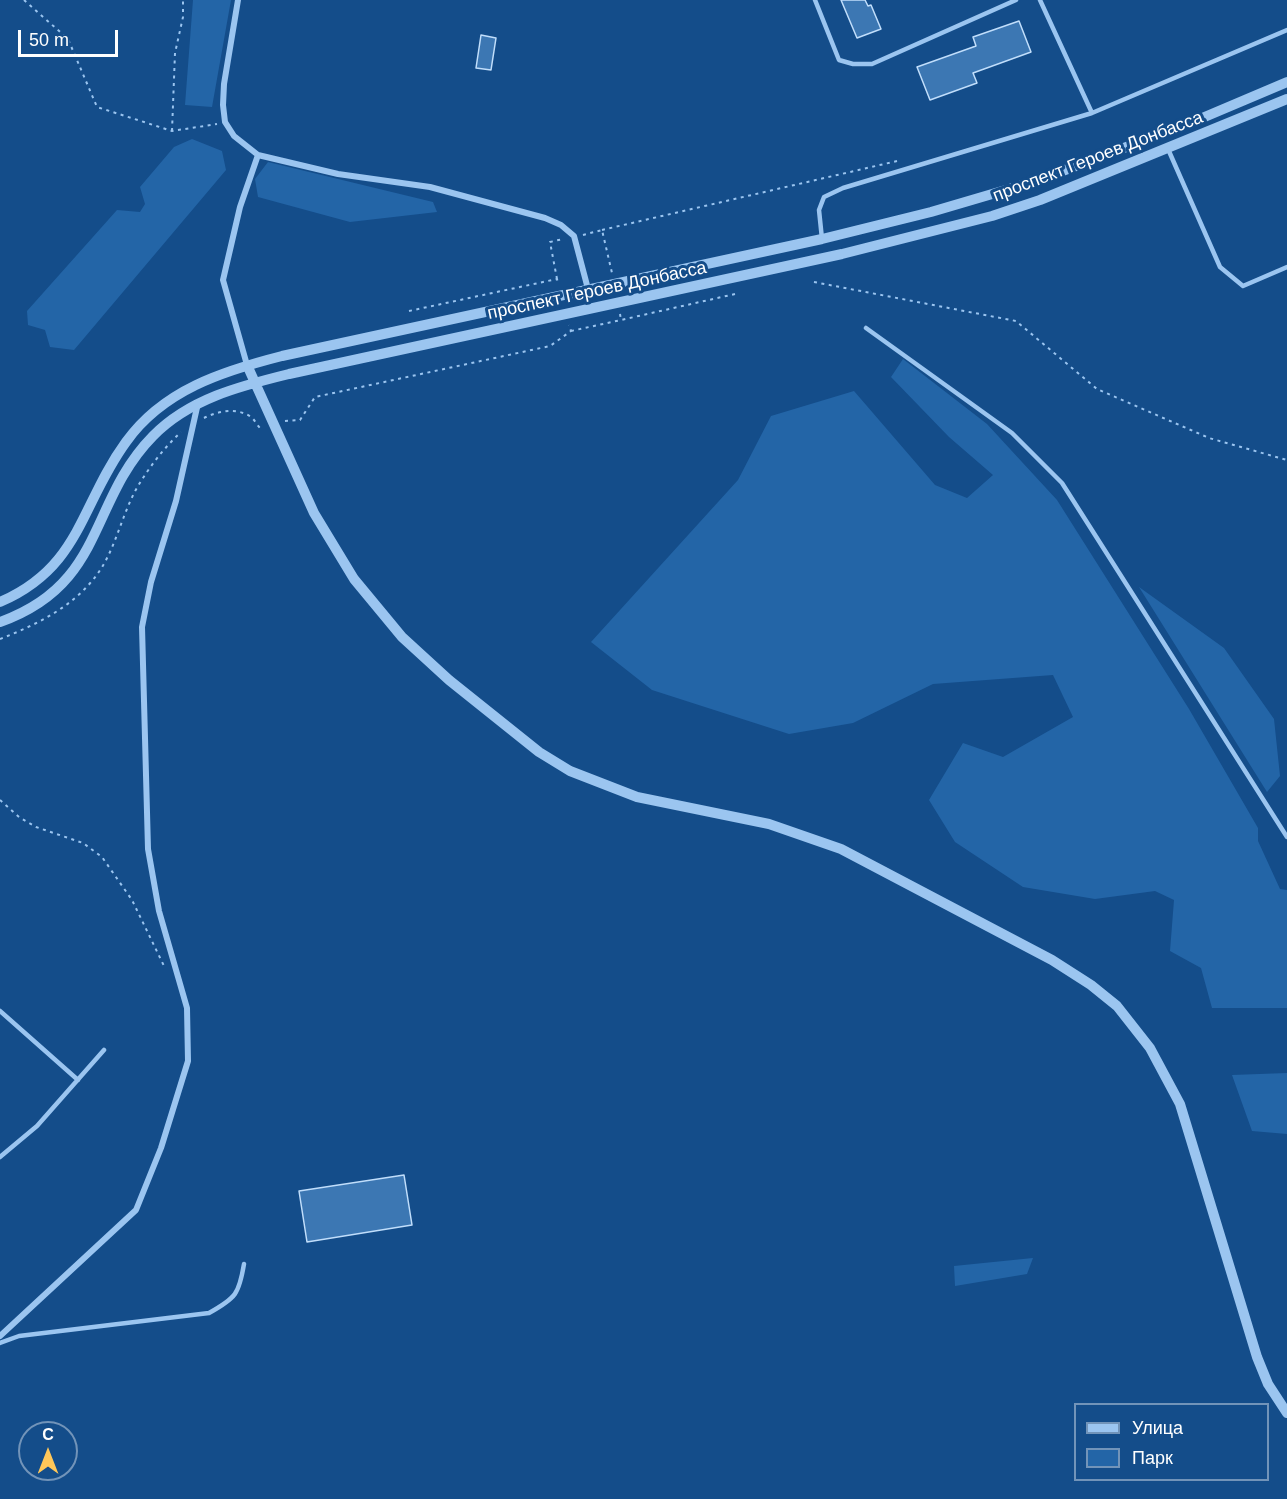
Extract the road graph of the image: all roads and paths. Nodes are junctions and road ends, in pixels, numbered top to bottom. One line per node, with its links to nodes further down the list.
1 (24, 0): 12 (path)
2 (183, 0): 12 (path)
3 (238, 0): 11 (street)
4 (815, 0): 5 (lane)
5 (1016, 0)
6 (1040, 0): 10 (lane)
7 (1287, 30): 10 (lane)
8 (1287, 82): 17 (street, проспект Героев Донбасса)
9 (1287, 99): 13 (street, проспект Героев Донбасса)
10 (1092, 113): 17 (lane)
11 (225, 122): 12 (path); 14 (street)
12 (172, 131)
13 (1168, 149): 18 (lane); 23 (street, проспект Героев Донбасса)
14 (258, 155): 20 (street); 27 (street)
15 (897, 161): 16 (path)
16 (602, 230)
17 (822, 239): 20 (street, проспект Героев Донбасса)
18 (1287, 267)
19 (814, 282): 33 (path)
20 (588, 289): 21 (street, проспект Героев Донбасса)
21 (561, 295): 22 (path); 27 (street, проспект Героев Донбасса)
22 (409, 311)
23 (566, 315): 26 (path); 28 (street, проспект Героев Донбасса)
24 (621, 320): 26 (path)
25 (866, 328): 38 (lane)
26 (571, 331): 31 (path)
27 (247, 365): 28 (street); 34 (street, проспект Героев Донбасса)
28 (255, 382): 29 (street, проспект Героев Донбасса); 31 (street)
29 (198, 403): 35 (street, проспект Героев Донбасса); 39 (street)
30 (196, 422): 31 (path)
31 (274, 424): 47 (street)
32 (187, 427): 36 (path)
33 (1287, 459)
34 (0, 602)
35 (0, 622)
36 (0, 639)
37 (0, 800): 39 (path)
38 (1287, 837)
39 (180, 988): 45 (street)
40 (0, 1011): 42 (lane)
41 (104, 1050): 42 (lane)
42 (78, 1080): 43 (lane)
43 (0, 1157)
44 (244, 1264): 46 (lane)
45 (0, 1336)
46 (0, 1343)
47 (1287, 1413)

